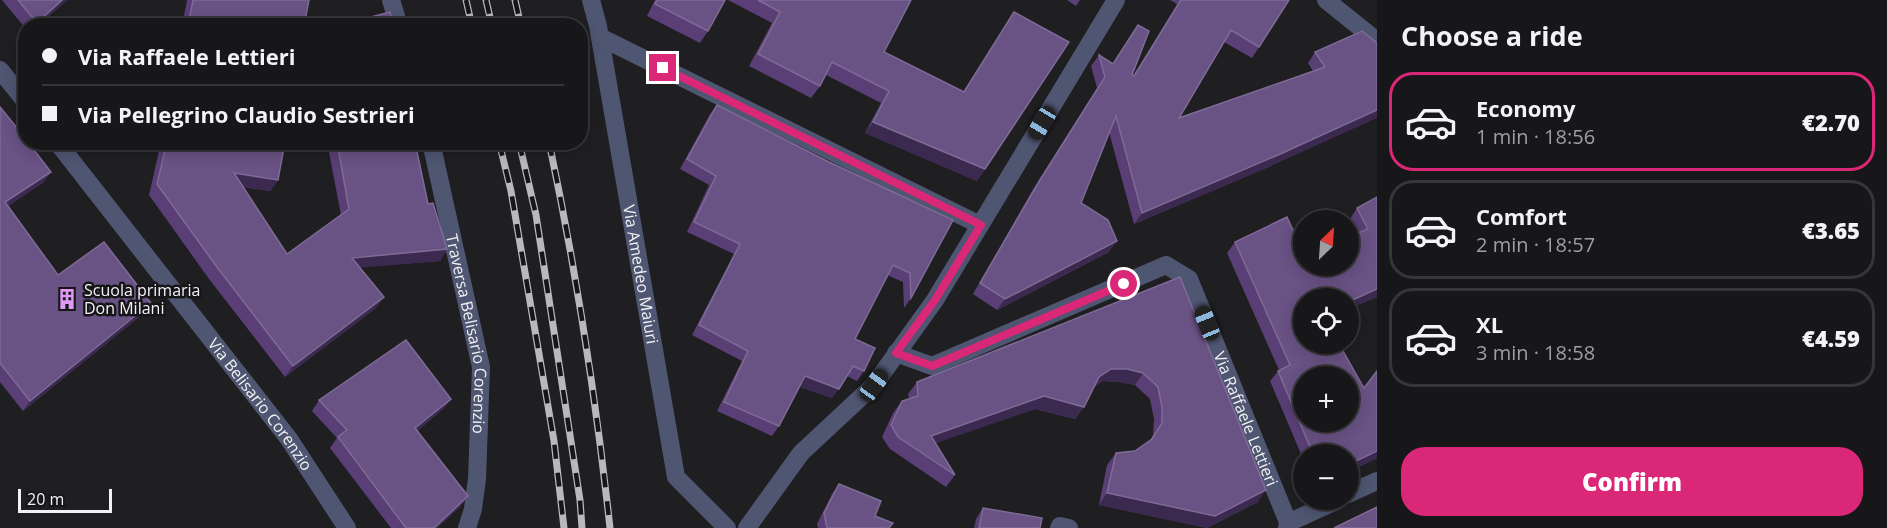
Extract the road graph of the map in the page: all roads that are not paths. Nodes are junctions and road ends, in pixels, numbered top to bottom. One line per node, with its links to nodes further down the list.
1 (391, 0): 5 (street)
2 (591, 0): 6 (street, Via Amedeo Maiuri)
3 (1116, 0): 12 (street)
4 (1326, 0): 7 (street)
5 (397, 18)
6 (600, 37): 12 (street); 20 (street, Via Amedeo Maiuri)
7 (1377, 41)
8 (0, 70): 9 (street)
9 (18, 92)
10 (63, 150): 18 (street, Via Belisario Corenzio)
11 (433, 150): 19 (street, Traversa Belisario Corenzio)
12 (981, 225): 13 (street)
13 (896, 353): 17 (street, Via Raffaele Lettieri); 21 (street)
14 (1377, 481): 15 (street)
15 (1359, 489)
16 (1319, 510): 17 (street)
17 (1288, 526)
18 (347, 528)
19 (467, 528)
20 (727, 528)
21 (747, 528)
22 (1059, 528): 23 (street)
23 (1069, 528)

